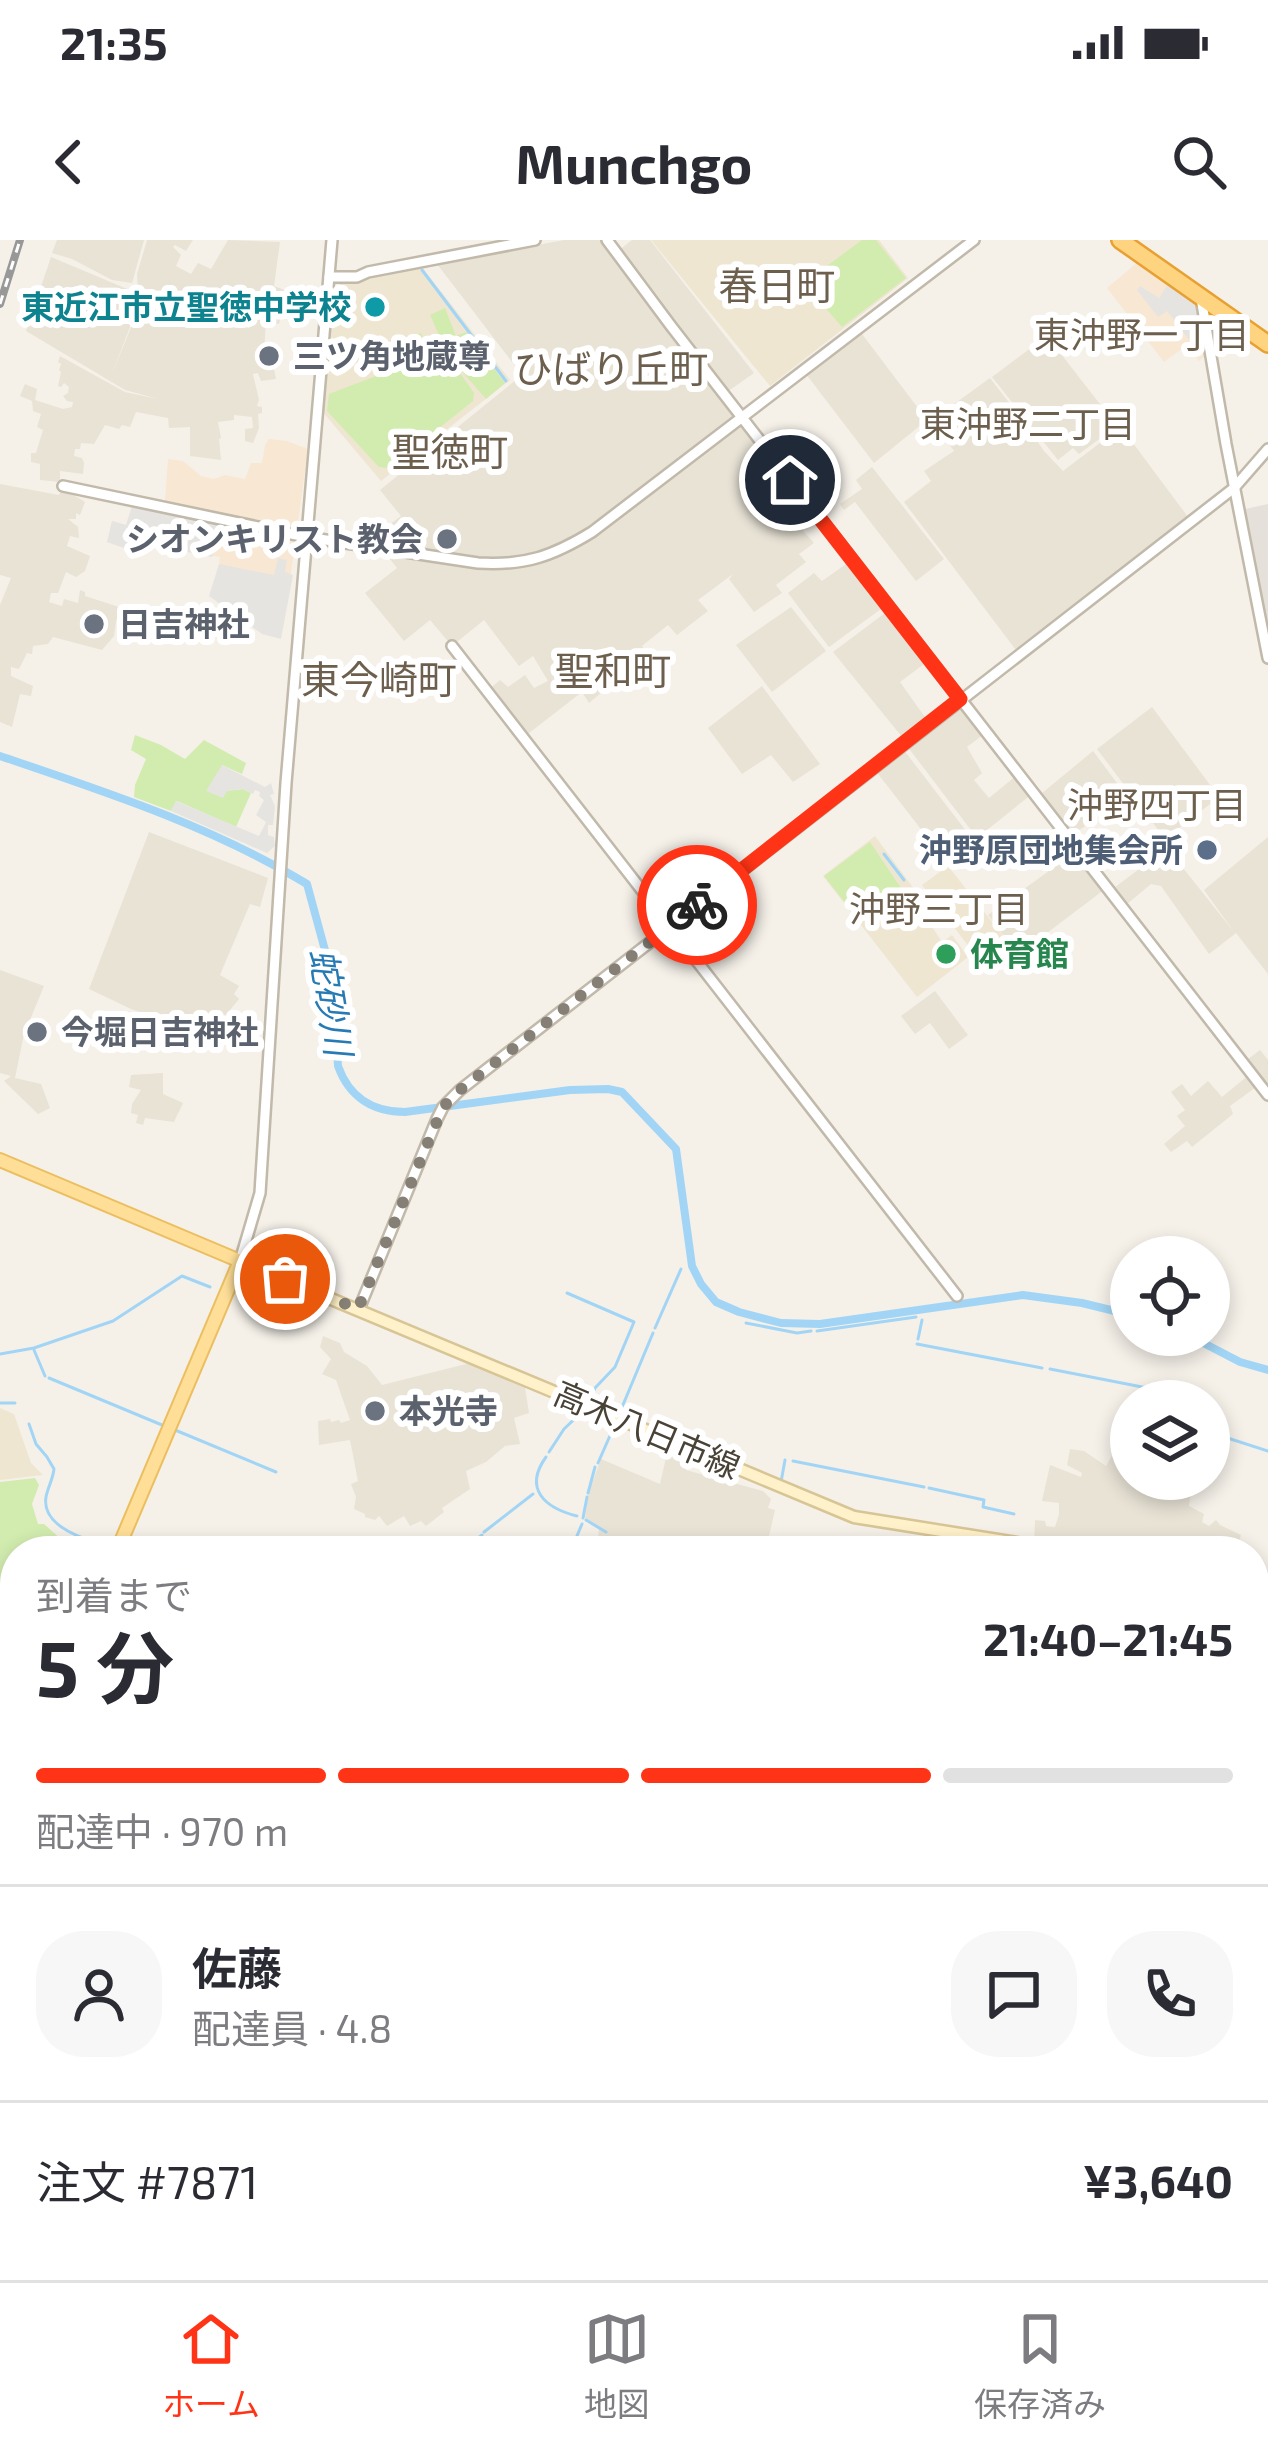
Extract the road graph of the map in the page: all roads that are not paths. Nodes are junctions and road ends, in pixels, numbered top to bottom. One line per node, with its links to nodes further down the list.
1 (332, 240): 6 (street)
2 (535, 240): 6 (street)
3 (607, 240): 9 (street)
4 (970, 240): 9 (street)
5 (1120, 240): 7 (highway)
6 (329, 277): 13 (street)
7 (1201, 298): 8 (highway); 12 (street)
8 (1268, 344)
9 (740, 415): 13 (street); 16 (street)
10 (1268, 449): 12 (street)
11 (63, 484): 13 (street)
12 (1234, 488): 15 (street); 16 (street)
13 (306, 534): 20 (street)
14 (452, 646): 17 (street)
15 (1268, 658)
16 (960, 699): 17 (street); 18 (street)
17 (670, 926): 21 (street); 22 (street)
18 (1268, 1095)
19 (0, 1160): 20 (main road)
20 (241, 1261): 22 (main road, 高木八日市線); 23 (main road)
21 (956, 1297)
22 (358, 1309): 24 (main road, 高木八日市線)
23 (123, 1536)
24 (973, 1536)

